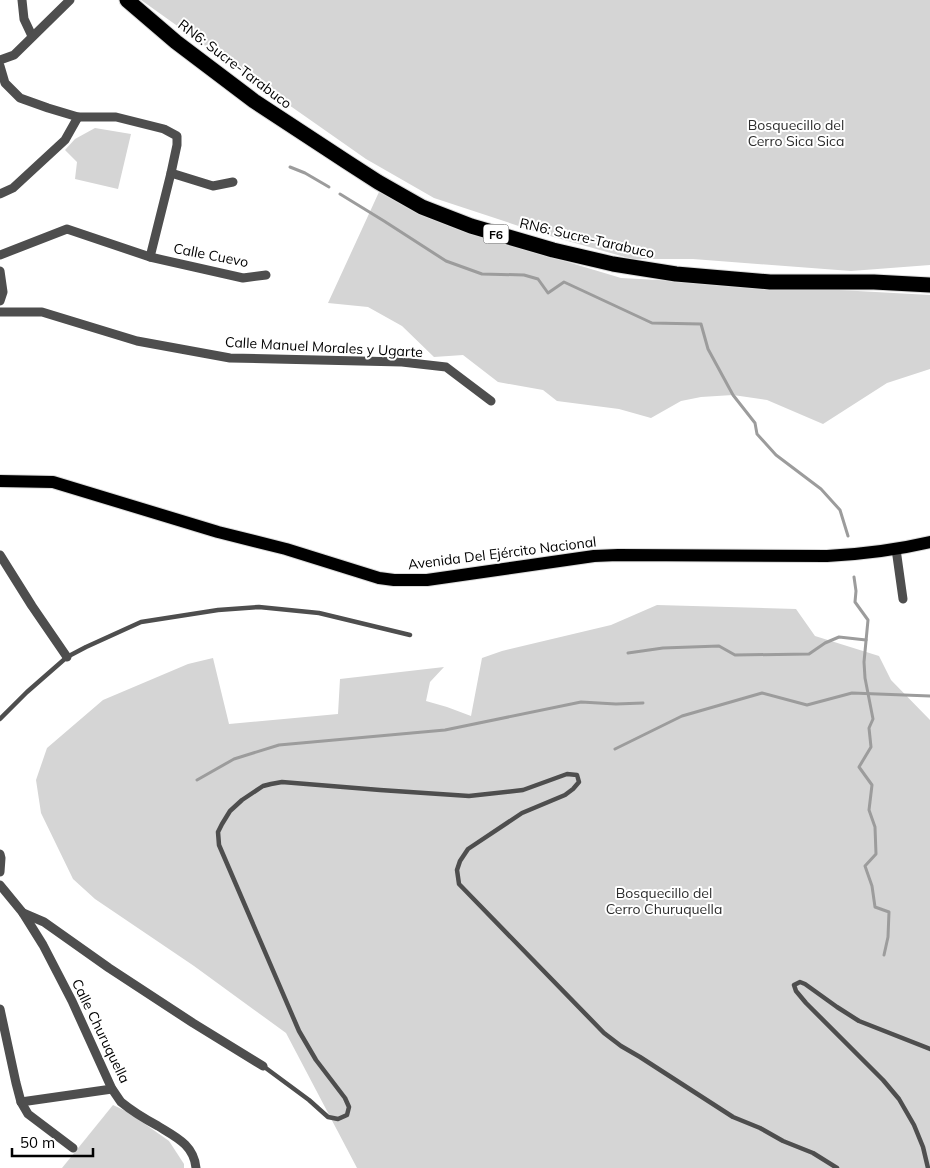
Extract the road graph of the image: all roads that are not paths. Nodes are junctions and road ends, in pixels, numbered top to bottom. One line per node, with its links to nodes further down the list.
1 (22, 0): 4 (street)
2 (70, 0): 4 (street)
3 (127, 0): 15 (highway, RN6: Sucre-Tarabuco / F6)
4 (32, 36): 5 (street)
5 (0, 60)
6 (0, 66): 7 (street)
7 (78, 117): 8 (street); 10 (street)
8 (171, 173): 9 (street); 12 (street)
9 (233, 182)
10 (0, 194)
11 (0, 255): 12 (street, Calle Cuevo)
12 (150, 257): 14 (street, Calle Cuevo)
13 (0, 271): 16 (street)
14 (266, 275)
15 (930, 285)
16 (0, 301)
17 (0, 312): 18 (street, Calle Manuel Morales y Ugarte)
18 (491, 401)
19 (0, 481): 21 (main road, Avenida Del Ejército Nacional)
20 (930, 542): 21 (main road, Avenida Del Ejército Nacional)
21 (896, 549): 23 (street)
22 (0, 555): 25 (street)
23 (903, 598)
24 (410, 635): 25 (lane)
25 (66, 657): 26 (lane)
26 (0, 719)
27 (0, 854): 28 (street)
28 (0, 872)
29 (0, 886): 30 (street, Calle Churuquella)
30 (23, 912): 33 (street); 34 (street, Calle Churuquella)
31 (0, 1009): 35 (street)
32 (930, 1049): 39 (lane)
33 (263, 1066): 38 (lane)
34 (112, 1089): 35 (street); 37 (street, Calle Churuquella)
35 (21, 1102): 36 (street)
36 (73, 1148)
37 (196, 1168)
38 (836, 1168)
39 (928, 1168)

